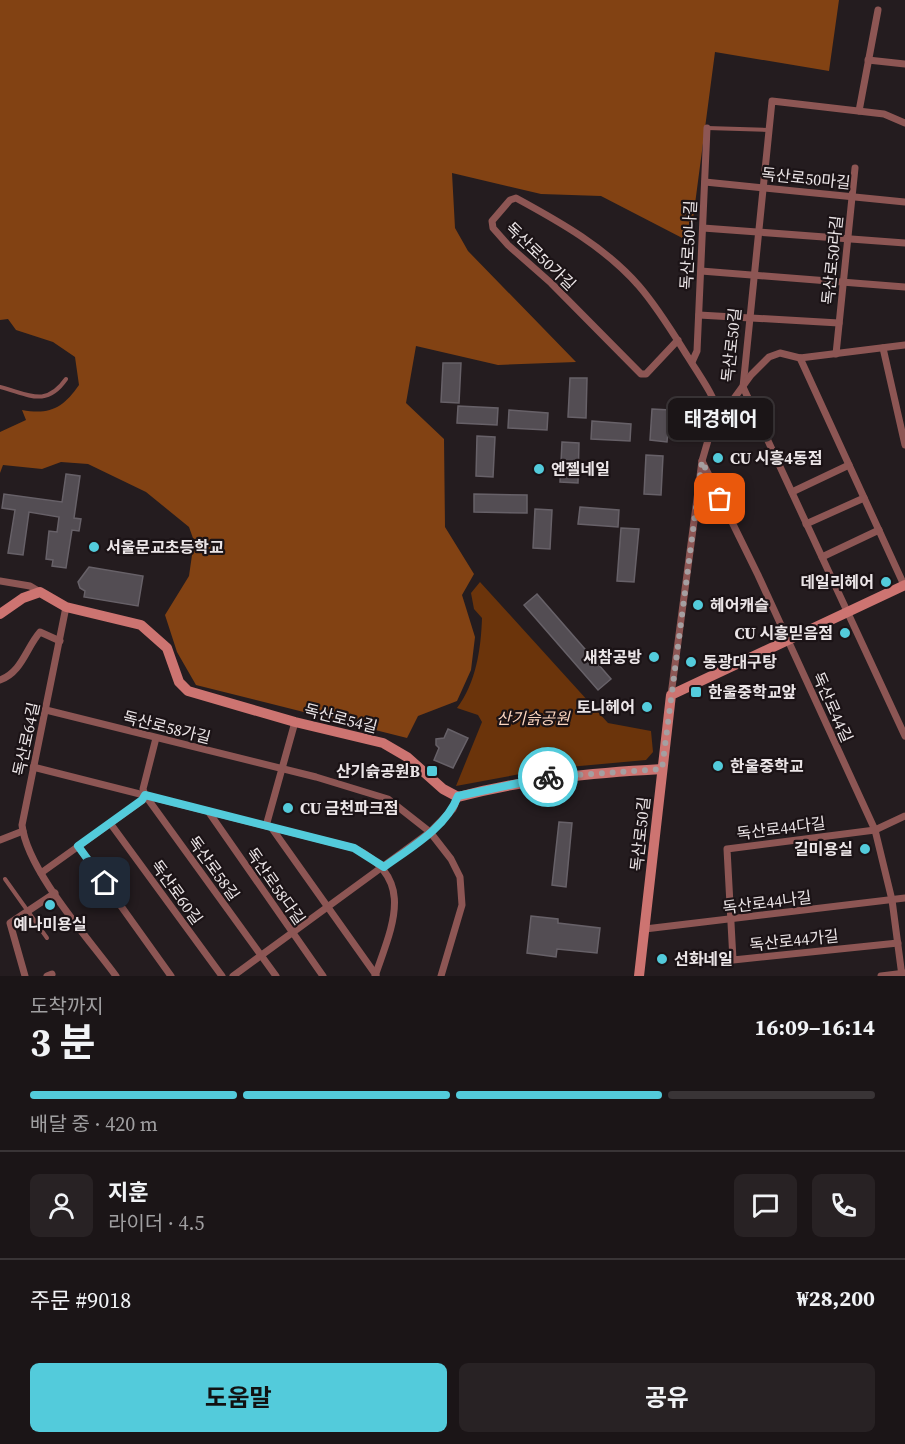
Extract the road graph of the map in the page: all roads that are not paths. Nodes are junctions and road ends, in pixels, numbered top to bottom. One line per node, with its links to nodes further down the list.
1 (878, 10): 2 (street)
2 (868, 60): 3 (street); 4 (street)
3 (905, 64)
4 (859, 111): 5 (street, 독산로50길); 7 (street, 독산로50길)
5 (905, 123)
6 (707, 128): 7 (lane); 9 (street, 독산로50나길)
7 (768, 130): 10 (street, 독산로50길)
8 (855, 168): 11 (street, 독산로50라길)
9 (705, 182): 10 (street, 독산로50마길); 13 (street, 독산로50나길)
10 (762, 188): 11 (street, 독산로50마길); 14 (street, 독산로50길)
11 (852, 196): 12 (street, 독산로50마길); 15 (street, 독산로50라길)
12 (905, 202)
13 (703, 228): 14 (street); 17 (street, 독산로50나길)
14 (757, 232): 15 (street); 18 (street, 독산로50길)
15 (848, 238): 16 (street); 19 (street, 독산로50라길)
16 (905, 243)
17 (700, 271): 18 (street); 21 (street, 독산로50나길)
18 (753, 275): 19 (street); 22 (street, 독산로50길)
19 (843, 282): 20 (street); 23 (street, 독산로50라길)
20 (905, 287)
21 (699, 315): 22 (street); 29 (street, 독산로50나길)
22 (749, 318): 23 (street); 32 (street, 독산로50길)
23 (839, 323): 27 (street, 독산로50라길)
24 (678, 340): 24 (street, 독산로50가길); 29 (street, 독산로50가길)
25 (905, 345): 26 (street)
26 (883, 348): 27 (street); 33 (street)
27 (836, 354): 28 (street)
28 (800, 358): 32 (street); 37 (street)
29 (692, 362): 34 (street, 독산로50가길)
30 (66, 379): 31 (lane)
31 (0, 387)
32 (743, 387): 34 (street, 독산로50길); 38 (street)
33 (902, 414): 35 (street)
34 (721, 417): 36 (street, 독산로50길)
35 (905, 445)
36 (702, 461): 49 (street, 독산로44길); 52 (street, 독산로50길)
37 (849, 465): 38 (street); 39 (street)
38 (792, 492): 40 (street)
39 (864, 498): 40 (street); 41 (street)
40 (806, 524): 42 (street)
41 (879, 530): 42 (street); 44 (street)
42 (822, 557): 47 (street)
43 (0, 581): 45 (street, 독산로54길)
44 (904, 585): 47 (street)
45 (40, 592): 46 (street, 독산로54길); 48 (street)
46 (66, 607): 50 (street, 독산로64길); 54 (street, 독산로54길)
47 (847, 611): 49 (street); 55 (street)
48 (0, 614)
49 (788, 639): 52 (street); 66 (street, 독산로44길)
50 (60, 641): 51 (street); 53 (street, 독산로64길)
51 (0, 680)
52 (671, 695): 59 (street, 독산로50길)
53 (46, 711): 56 (street, 독산로58가길); 57 (street, 독산로64길)
54 (295, 722): 58 (street); 61 (street, 독산로54길)
55 (905, 736)
56 (156, 738): 58 (street, 독산로58가길); 60 (street)
57 (33, 767): 60 (street); 67 (street, 독산로64길)
58 (282, 769): 65 (street); 68 (street, 독산로58가길)
59 (662, 769): 61 (street); 80 (street, 독산로50길)
60 (145, 795): 62 (street); 64 (street); 84 (street, 독산로58길)
61 (458, 796): 68 (street)
62 (208, 811): 65 (street); 81 (street, 독산로58다길)
63 (905, 816): 66 (street)
64 (110, 823): 70 (street); 90 (street, 독산로60길)
65 (268, 826): 71 (street); 77 (street)
66 (875, 830): 76 (street, 독산로44길); 79 (street, 독산로44다길)
67 (23, 831): 69 (street); 72 (street)
68 (430, 832): 71 (street); 94 (street, 독산로58가길)
69 (0, 840)
70 (78, 846): 72 (street); 89 (street)
71 (384, 867): 77 (street); 86 (street)
72 (41, 873): 74 (street)
73 (5, 879): 78 (lane)
74 (56, 893): 78 (street); 88 (street)
75 (905, 898): 76 (street, 독산로44나길)
76 (892, 900): 79 (street, 독산로44나길); 83 (street, 독산로44길)
77 (327, 908): 81 (street); 86 (street)
78 (28, 911): 82 (lane); 87 (street)
79 (729, 920): 80 (street, 독산로44나길); 83 (street, 독산로44가길)
80 (645, 929): 95 (street, 독산로50길)
81 (292, 933): 84 (street); 93 (street, 독산로58다길)
82 (46, 938)
83 (898, 943): 85 (street, 독산로44길)
84 (261, 956): 91 (street); 92 (street, 독산로58길)
85 (903, 974): 96 (street)
86 (376, 975)
87 (25, 976)
88 (116, 976)
89 (171, 976)
90 (222, 976)
91 (233, 976)
92 (276, 976)
93 (323, 976)
94 (441, 976)
95 (639, 976)
96 (881, 976)

